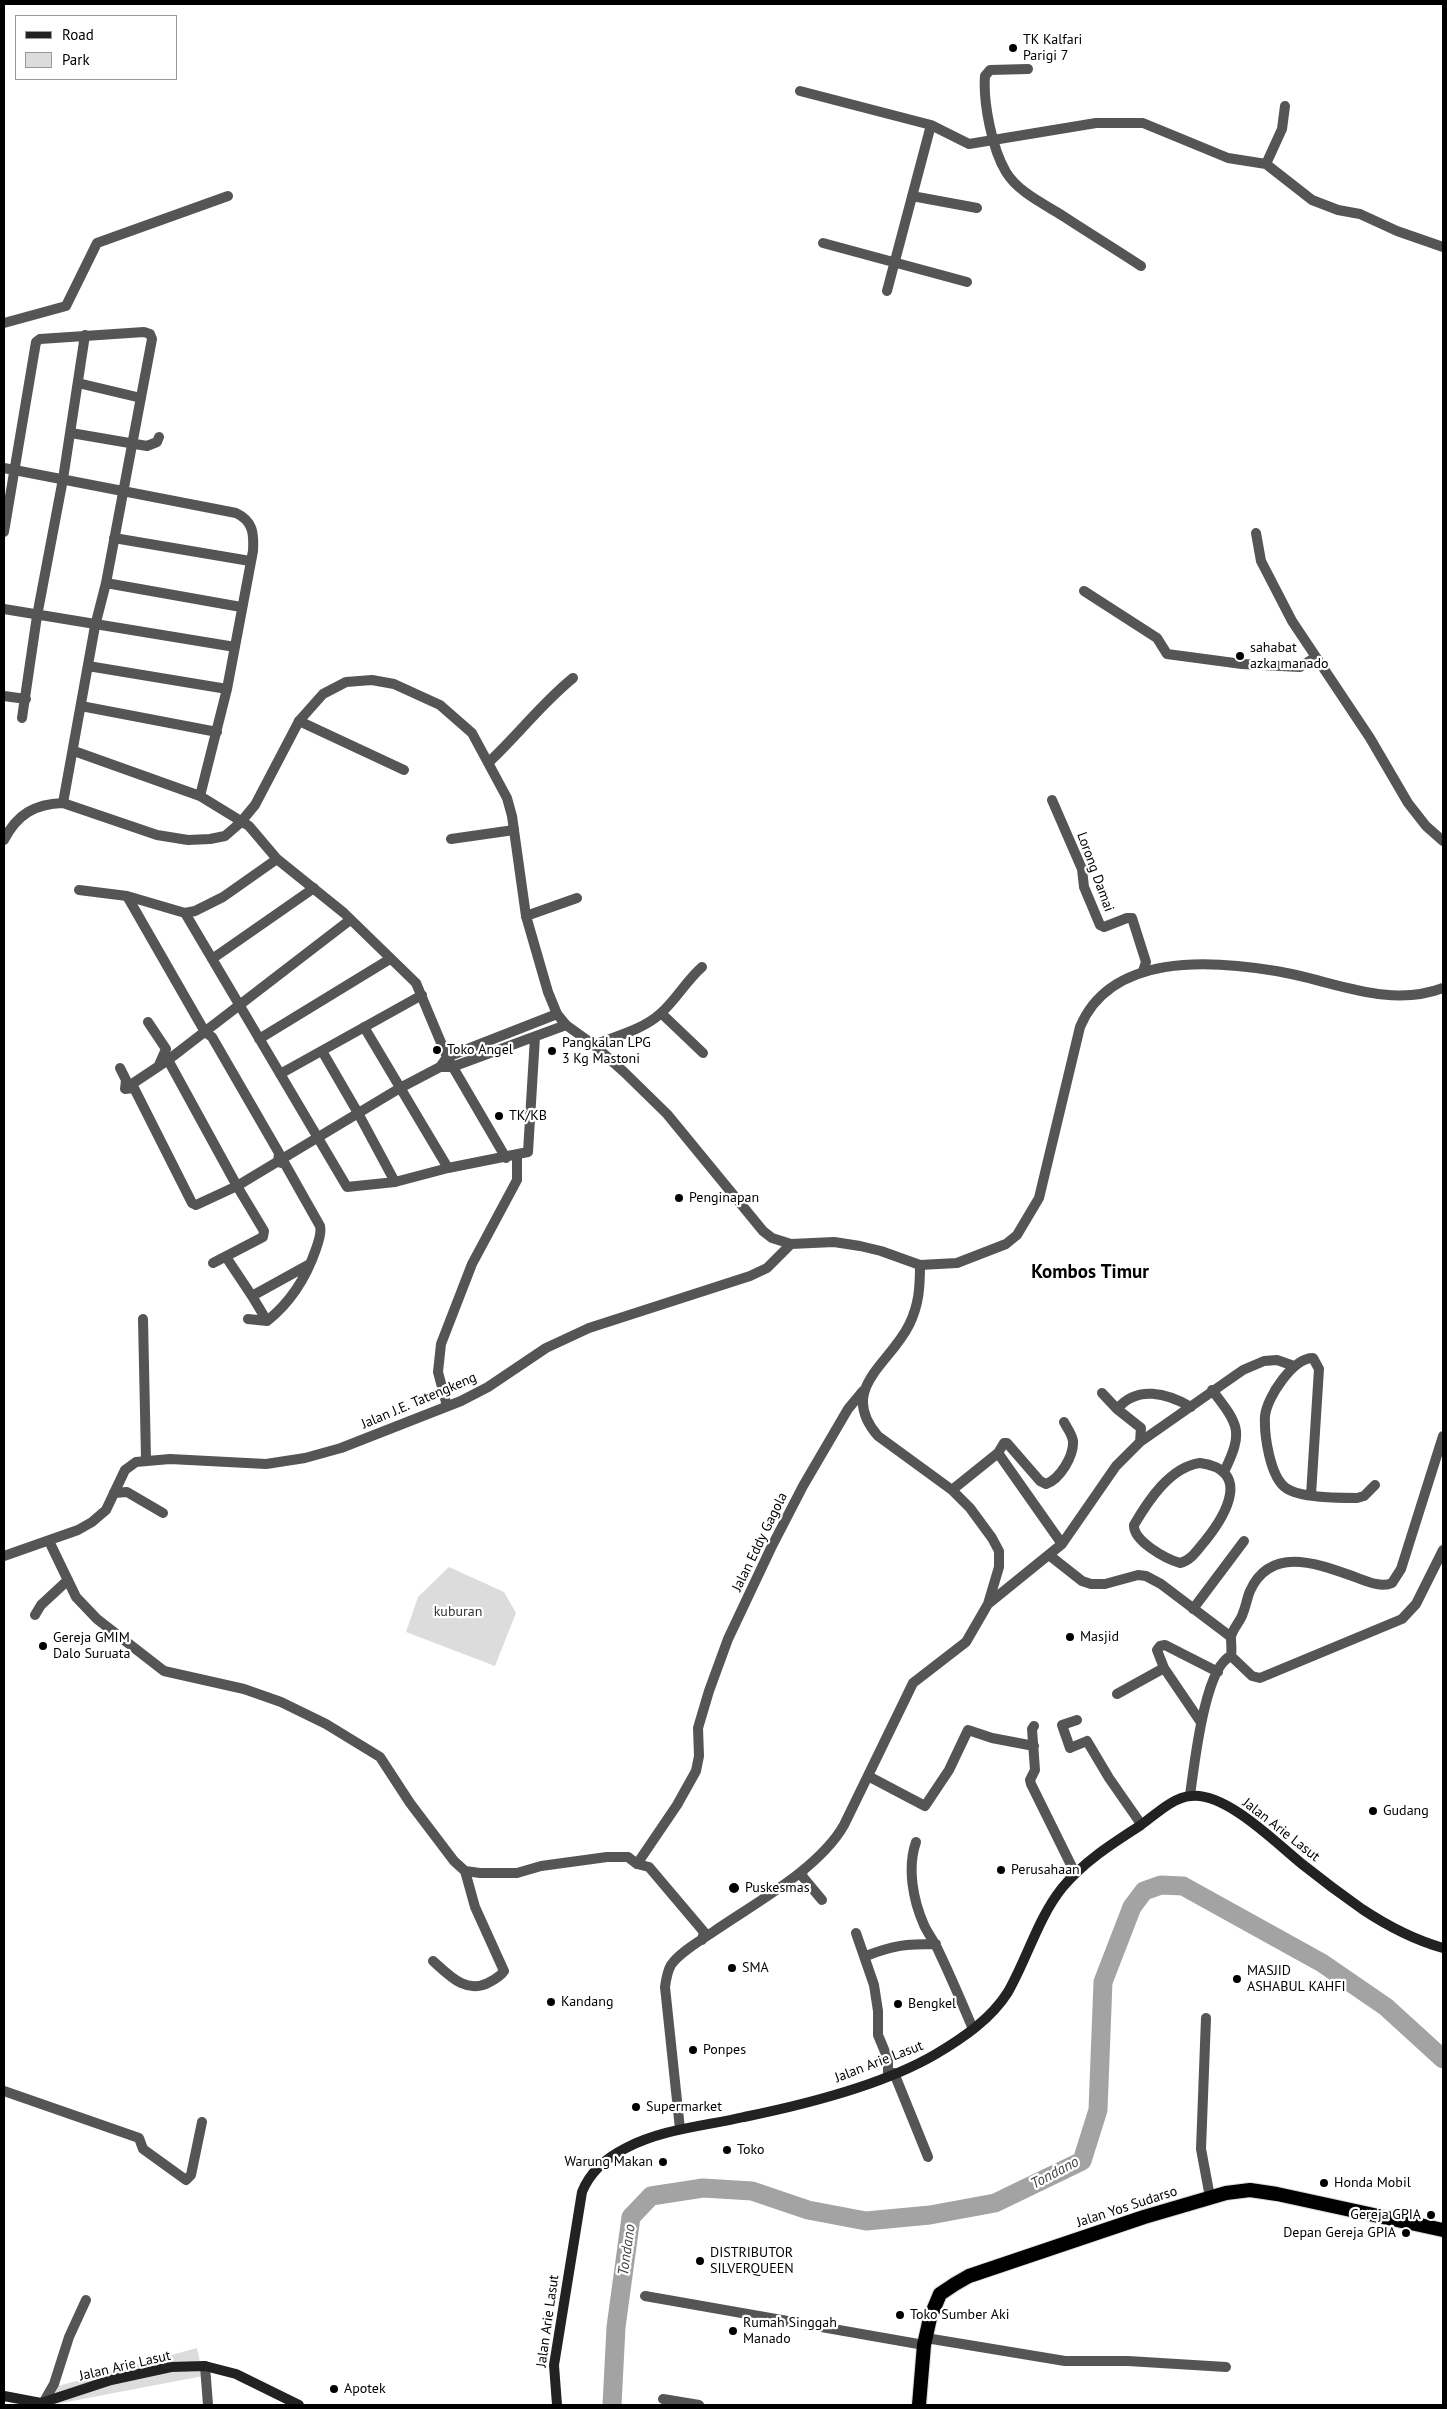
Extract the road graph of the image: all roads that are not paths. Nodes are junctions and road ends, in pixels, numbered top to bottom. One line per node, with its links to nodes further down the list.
1 (1028, 69): 5 (street)
2 (800, 90): 4 (street)
3 (1285, 106): 6 (street)
4 (931, 126): 5 (street); 8 (street)
5 (995, 141): 6 (street); 13 (street)
6 (1266, 164): 11 (street)
7 (228, 196): 16 (street)
8 (912, 196): 9 (street); 12 (street)
9 (977, 208)
10 (823, 243): 12 (street)
11 (1443, 247)
12 (895, 261): 14 (street); 15 (street)
13 (1141, 266)
14 (967, 282)
15 (887, 292)
16 (4, 323)
17 (85, 335): 18 (street); 19 (street); 23 (street)
18 (78, 383): 19 (street); 20 (street)
19 (141, 398): 22 (street)
20 (71, 433): 22 (street); 24 (street)
21 (159, 437): 22 (street)
22 (132, 444): 25 (street)
23 (9, 469): 24 (street); 26 (street)
24 (63, 479): 25 (street); 34 (street)
25 (123, 491): 28 (street); 29 (street)
26 (4, 532)
27 (1256, 533): 37 (street)
28 (114, 538): 29 (street); 30 (street)
29 (250, 560): 32 (street)
30 (106, 583): 32 (street); 35 (street)
31 (1084, 591): 37 (street)
32 (241, 607): 36 (street)
33 (4, 609): 34 (street)
34 (37, 616): 35 (street); 42 (street)
35 (95, 626): 36 (street); 38 (street)
36 (235, 647): 40 (street)
37 (1316, 657): 57 (street)
38 (88, 666): 40 (street); 43 (street)
39 (573, 678): 48 (street)
40 (226, 689): 46 (street)
41 (4, 696): 42 (street)
42 (26, 699): 44 (street)
43 (81, 706): 46 (street); 47 (street)
44 (22, 718)
45 (299, 721): 48 (street); 49 (street); 53 (street)
46 (217, 732): 50 (street)
47 (74, 751): 50 (street); 52 (street)
48 (489, 762): 54 (street)
49 (404, 770)
50 (200, 796): 53 (street)
51 (1052, 800): 69 (street, Lorong Damai)
52 (63, 802): 53 (street); 56 (street)
53 (240, 823): 58 (street)
54 (514, 830): 55 (street); 64 (street)
55 (450, 839)
56 (4, 840)
57 (1443, 841)
58 (277, 859): 59 (street); 63 (street)
59 (314, 888): 65 (street); 66 (street)
60 (79, 890): 61 (street)
61 (127, 896): 63 (street); 78 (street)
62 (577, 898): 64 (street)
63 (184, 913): 66 (street)
64 (526, 916): 74 (street)
65 (350, 920): 67 (street); 72 (street)
66 (212, 959): 72 (street)
67 (390, 959): 71 (street); 81 (street)
68 (702, 967): 73 (street)
69 (1143, 972): 70 (street); 107 (street)
70 (1443, 988)
71 (422, 995): 77 (street); 86 (street)
72 (238, 1004): 78 (street); 81 (street)
73 (661, 1013): 82 (street); 85 (street)
74 (557, 1014): 76 (street); 79 (street)
75 (148, 1022): 88 (street)
76 (566, 1025): 80 (street); 82 (street)
77 (364, 1027): 84 (street); 93 (street)
78 (205, 1032): 87 (street); 99 (street)
79 (496, 1037): 83 (street); 86 (street)
80 (535, 1037): 83 (street); 97 (street)
81 (259, 1039): 92 (street)
82 (594, 1045): 103 (street)
83 (504, 1049): 90 (street)
84 (322, 1051): 92 (street); 95 (street)
85 (703, 1053)
86 (447, 1057): 89 (street); 90 (street)
87 (168, 1060): 88 (street); 102 (street)
88 (159, 1066): 94 (street)
89 (440, 1067): 90 (street); 93 (street)
90 (452, 1067): 98 (street)
91 (120, 1068): 94 (street)
92 (280, 1074): 96 (street)
93 (400, 1088): 95 (street); 100 (street)
94 (125, 1089): 102 (street)
95 (358, 1113): 96 (street); 101 (street)
96 (317, 1138): 99 (street); 101 (street)
97 (517, 1156): 98 (street); 116 (street)
98 (506, 1158): 100 (street)
99 (278, 1162): 102 (street); 106 (street)
100 (448, 1168): 101 (street)
101 (395, 1182)
102 (237, 1186): 104 (street)
103 (790, 1244): 107 (street); 116 (street, Jalan J.E. Tatengkeng)
104 (226, 1257): 105 (street); 108 (street)
105 (213, 1263)
106 (310, 1264): 108 (street); 111 (street)
107 (920, 1266): 114 (street, Jalan Eddy Gagola)
108 (252, 1296): 111 (street)
109 (248, 1318): 111 (street)
110 (143, 1319): 123 (street)
111 (267, 1321)
112 (1294, 1366): 113 (street); 128 (street); 128 (street)
113 (1212, 1390): 117 (street); 124 (street)
114 (863, 1391): 126 (street); 155 (street, Jalan Eddy Gagola)
115 (1102, 1392): 118 (street)
116 (447, 1406): 123 (street, Jalan J.E. Tatengkeng)
117 (1191, 1407): 118 (street); 121 (street)
118 (1117, 1409): 121 (street)
119 (1064, 1422): 122 (street)
120 (1443, 1436): 142 (street)
121 (1140, 1442): 132 (street)
122 (998, 1453): 126 (street); 132 (street)
123 (146, 1459): 127 (street)
124 (1224, 1472): 124 (street)
125 (1375, 1485): 128 (street)
126 (952, 1490): 136 (street)
127 (114, 1493): 129 (street); 130 (street)
128 (1311, 1495)
129 (163, 1513)
130 (49, 1541): 135 (street); 137 (street)
131 (1244, 1541): 140 (street)
132 (1062, 1544): 134 (street)
133 (1443, 1550): 143 (street)
134 (1049, 1555): 138 (street); 140 (street)
135 (4, 1556)
136 (999, 1567): 138 (street); 139 (street)
137 (68, 1580): 141 (street); 157 (street)
138 (1015, 1582): 139 (street)
139 (988, 1604): 151 (street)
140 (1193, 1609): 142 (street)
141 (35, 1616)
142 (1231, 1637): 143 (street)
143 (1230, 1656): 145 (street)
144 (1164, 1668): 145 (street); 146 (street); 148 (street)
145 (1218, 1672): 148 (street)
146 (1117, 1694)
147 (1077, 1720): 153 (street)
148 (1200, 1721): 152 (street)
149 (1034, 1726): 150 (street)
150 (1034, 1746): 151 (street); 158 (street)
151 (868, 1776): 156 (street)
152 (1190, 1796): 153 (main road, Jalan Arie Lasut); 163 (main road, Jalan Arie Lasut)
153 (1141, 1824): 158 (main road, Jalan Arie Lasut)
154 (916, 1842): 162 (street)
155 (637, 1864): 157 (street); 161 (street)
156 (803, 1870): 159 (street); 161 (street)
157 (465, 1871): 165 (street)
158 (1075, 1873): 167 (main road, Jalan Arie Lasut)
159 (822, 1900)
160 (856, 1933): 164 (street)
161 (702, 1940): 171 (street)
162 (936, 1944): 164 (street); 167 (street)
163 (1443, 1948)
164 (866, 1956): 168 (street)
165 (433, 1961)
166 (1206, 2018): 173 (street)
167 (973, 2029): 168 (main road, Jalan Arie Lasut)
168 (891, 2074): 171 (main road, Jalan Arie Lasut); 172 (street)
169 (4, 2091): 170 (street)
170 (202, 2122)
171 (680, 2129): 185 (main road, Jalan Arie Lasut)
172 (928, 2157)
173 (1210, 2197): 174 (highway, Jalan Yos Sudarso); 177 (highway, Jalan Yos Sudarso)
174 (1443, 2230)
175 (645, 2296): 177 (street)
176 (86, 2300): 182 (street, Jalan Arie Lasut)
177 (925, 2342): 179 (street); 187 (highway, Jalan Yos Sudarso)
178 (205, 2366): 182 (main road, Jalan Arie Lasut); 183 (street); 184 (main road, Jalan Arie Lasut)
179 (1226, 2367)
180 (4, 2396): 182 (main road, Jalan Arie Lasut)
181 (664, 2399): 186 (street)
182 (42, 2404)
183 (208, 2405)
184 (299, 2405)
185 (557, 2405)
186 (700, 2405)
187 (919, 2405)

